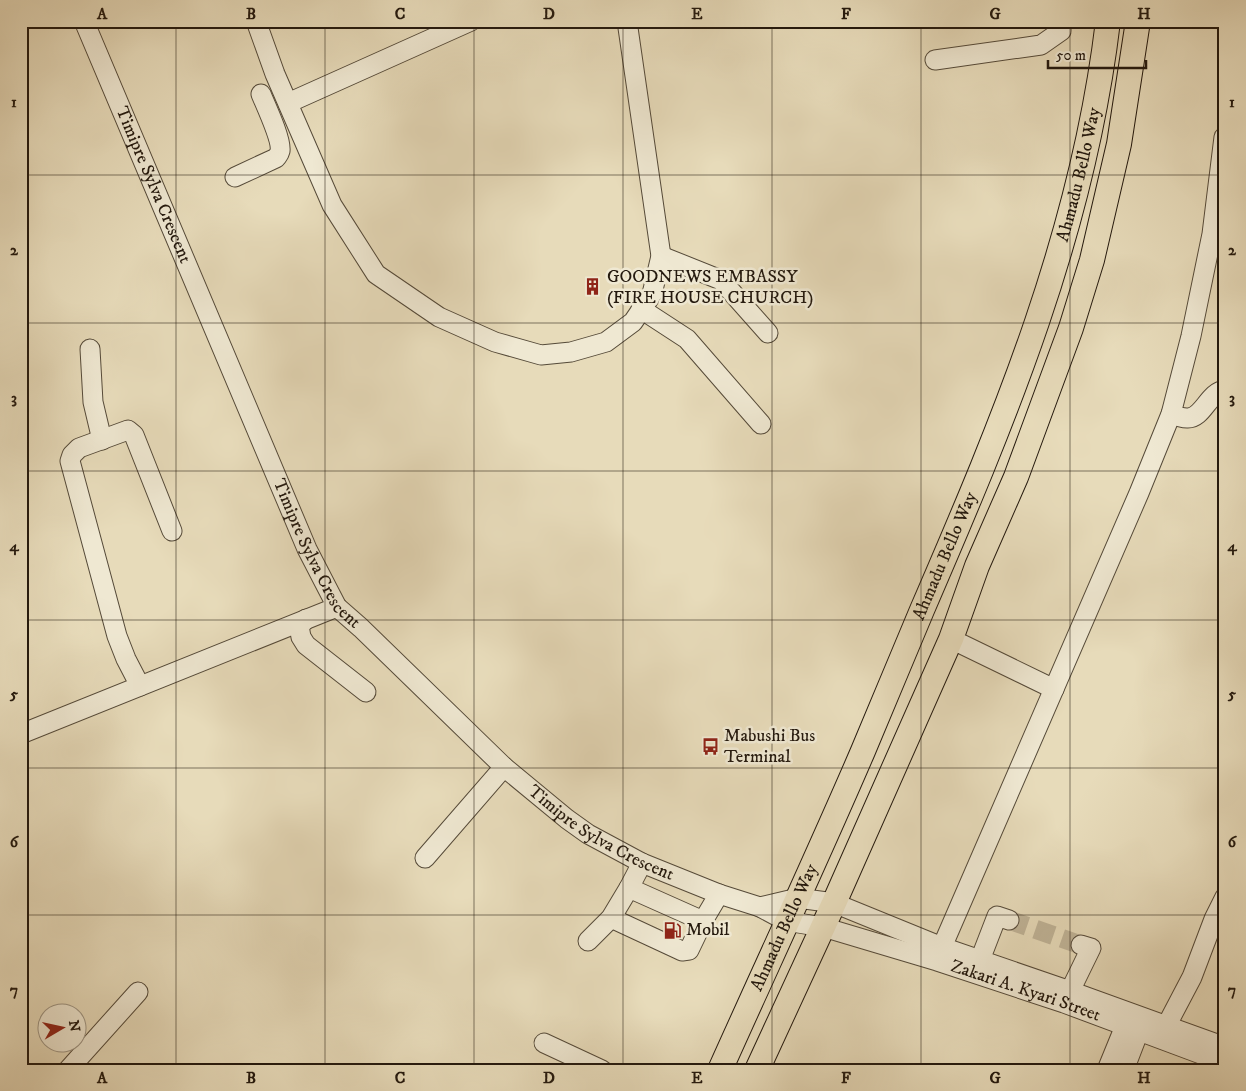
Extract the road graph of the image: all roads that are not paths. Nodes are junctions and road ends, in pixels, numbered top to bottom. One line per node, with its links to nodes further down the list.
1 (84, 21): 24 (street, Timipre Sylva Crescent)
2 (256, 21): 10 (street)
3 (471, 21): 10 (street)
4 (627, 21): 15 (street)
5 (1061, 21): 8 (street)
6 (1108, 21): 37 (main road, Ahmadu Bello Way)
7 (1138, 21): 26 (main road, Ahmadu Bello Way)
8 (935, 60)
9 (261, 94): 12 (street)
10 (288, 103): 11 (street)
11 (295, 120): 12 (street); 16 (street)
12 (275, 129): 14 (street)
13 (1224, 137): 20 (street)
14 (234, 176)
15 (661, 256): 16 (street); 17 (street)
16 (641, 309): 21 (street)
17 (768, 333)
18 (90, 348): 22 (street)
19 (1225, 390): 20 (street)
20 (1171, 414): 28 (street)
21 (761, 424)
22 (102, 440): 23 (street); 27 (street)
23 (172, 530)
24 (337, 607): 25 (street); 31 (street, Timipre Sylva Crescent)
25 (306, 619): 27 (street); 29 (street)
26 (951, 639): 28 (street); 38 (main road, Ahmadu Bello Way)
27 (140, 686): 30 (street)
28 (1054, 689): 47 (street)
29 (366, 692)
30 (21, 734)
31 (504, 767): 32 (street); 33 (street, Timipre Sylva Crescent)
32 (425, 858)
33 (642, 863): 34 (street); 35 (street, Timipre Sylva Crescent)
34 (629, 888): 40 (street); 42 (street)
35 (719, 894): 39 (street, Timipre Sylva Crescent); 42 (street)
36 (1225, 897): 52 (street)
37 (798, 898): 38 (street); 39 (street); 43 (main road, Ahmadu Bello Way)
38 (834, 903): 44 (main road, Ahmadu Bello Way); 47 (street, Zakari A. Kyari Street)
39 (760, 908): 43 (street, Timipre Sylva Crescent)
40 (611, 918): 42 (street); 45 (street)
41 (1009, 920): 48 (street)
42 (703, 921)
43 (786, 922): 44 (street, Timipre Sylva Crescent); 59 (main road, Ahmadu Bello Way)
44 (823, 927): 51 (street, Zakari A. Kyari Street); 60 (main road, Ahmadu Bello Way)
45 (588, 941)
46 (1081, 944): 49 (street)
47 (942, 947): 48 (street, Zakari A. Kyari Street)
48 (980, 960): 49 (street, Zakari A. Kyari Street)
49 (1070, 991): 52 (street, Zakari A. Kyari Street)
50 (138, 992): 57 (street)
51 (1132, 1028): 52 (street, Zakari A. Kyari Street); 56 (street)
52 (1162, 1033): 54 (street, Zakari A. Kyari Street); 55 (street, Zakari A. Kyari Street)
53 (544, 1044): 58 (street)
54 (1225, 1047)
55 (1225, 1063)
56 (1116, 1068)
57 (68, 1070)
58 (602, 1070)
59 (720, 1070)
60 (757, 1070)

